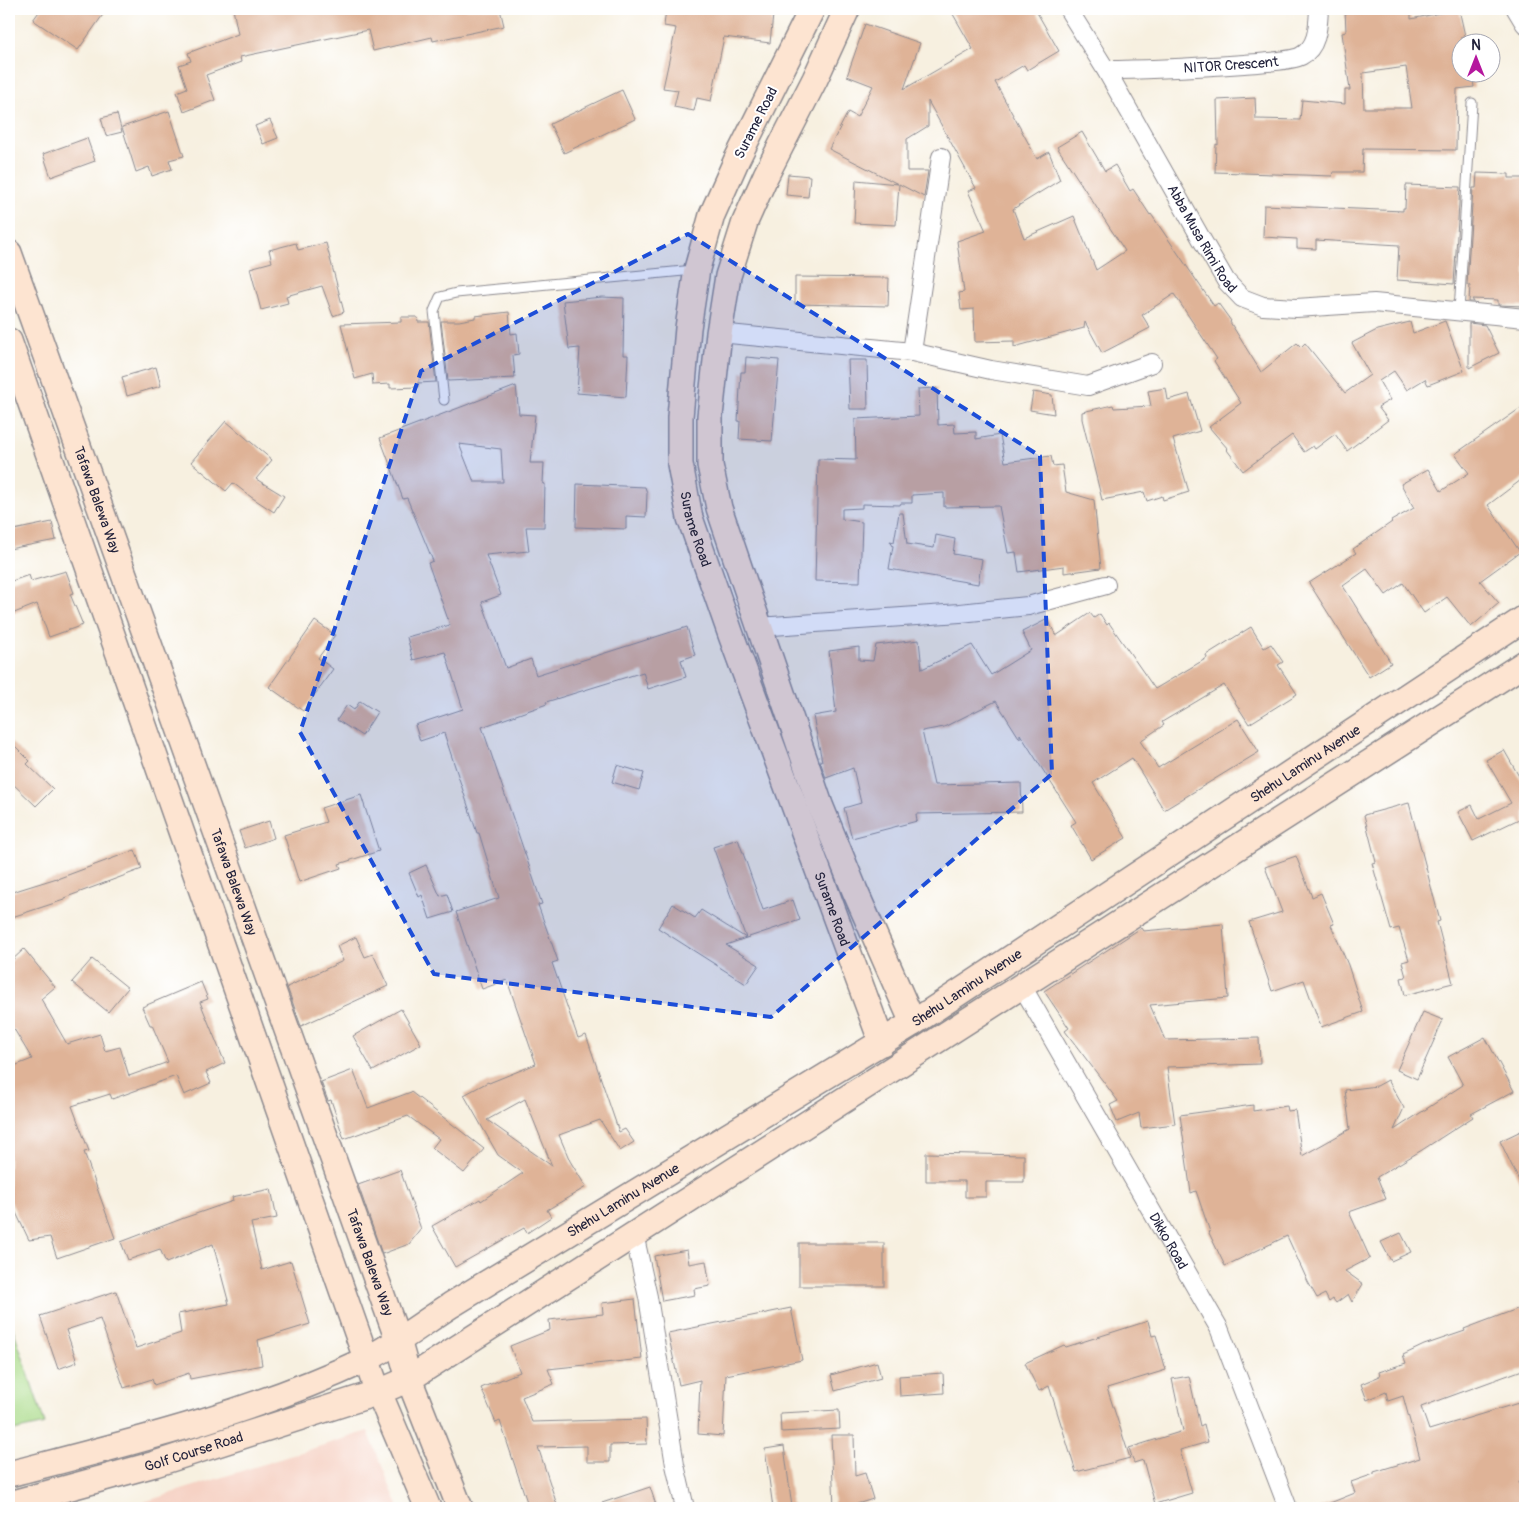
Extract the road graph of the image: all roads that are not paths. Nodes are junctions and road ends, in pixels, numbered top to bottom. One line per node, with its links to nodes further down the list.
1 (812, 9): 7 (street, Surame Road)
2 (847, 9): 9 (street, Surame Road)
3 (1068, 9): 8 (street, Abba Musa Rimi Road)
4 (1319, 9): 8 (street, NITOR Crescent)
5 (1516, 9): 6 (street)
6 (1525, 24)
7 (786, 63): 9 (street); 13 (street, Surame Road)
8 (1106, 70): 14 (street, Abba Musa Rimi Road)
9 (815, 79): 16 (street, Surame Road)
10 (1472, 103): 14 (lane)
11 (941, 157): 18 (street)
12 (9, 253): 29 (street, Tafawa Balewa Way)
13 (697, 270): 20 (lane); 27 (street, Surame Road)
14 (1459, 311): 15 (street, Abba Musa Rimi Road)
15 (1525, 318)
16 (719, 333): 18 (street); 23 (street, Surame Road)
17 (9, 341): 30 (street)
18 (912, 352): 19 (street)
19 (1152, 363)
20 (444, 400)
21 (1106, 585): 23 (street)
22 (1525, 618): 26 (street, Shehu Laminu Avenue)
23 (758, 627): 26 (street, Surame Road)
24 (1525, 664): 25 (street, Shehu Laminu Avenue)
25 (1022, 986): 28 (street, Shehu Laminu Avenue); 38 (street, Dikko Road)
26 (913, 1023): 27 (street, Shehu Laminu Avenue)
27 (882, 1043): 29 (street, Shehu Laminu Avenue)
28 (634, 1234): 31 (street, Shehu Laminu Avenue); 37 (street)
29 (398, 1340): 30 (street, Shehu Laminu Avenue); 31 (street, Tafawa Balewa Way)
30 (366, 1359): 32 (street); 33 (street, Golf Course Road)
31 (408, 1379): 32 (street, Golf Course Road); 36 (street, Tafawa Balewa Way)
32 (379, 1392): 34 (street, Golf Course Road); 35 (street)
33 (9, 1474)
34 (9, 1504)
35 (428, 1508)
36 (460, 1508)
37 (685, 1508)
38 (1288, 1508)

